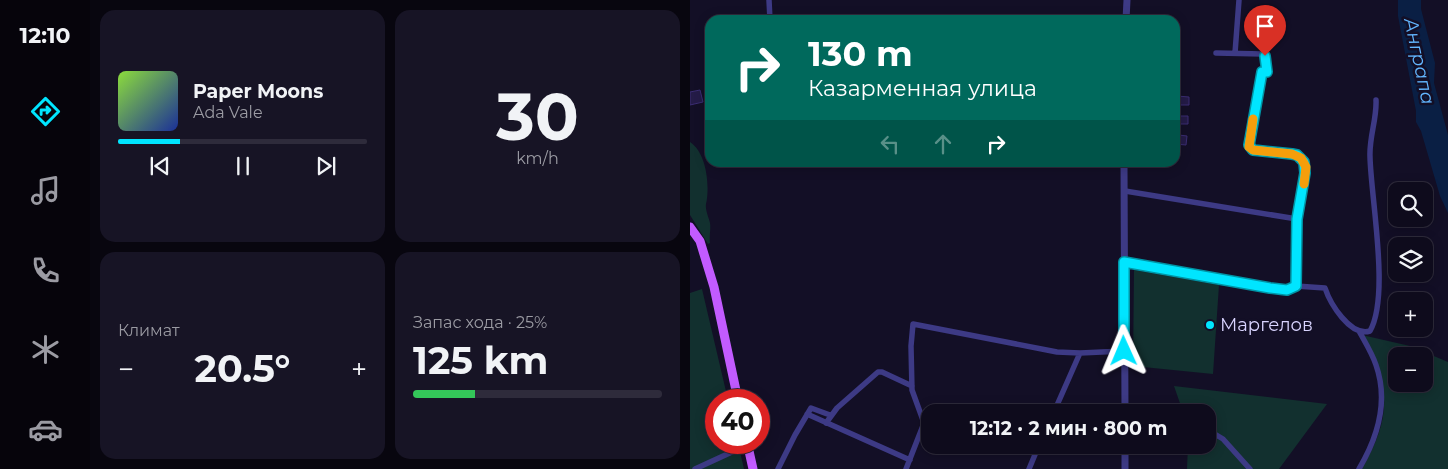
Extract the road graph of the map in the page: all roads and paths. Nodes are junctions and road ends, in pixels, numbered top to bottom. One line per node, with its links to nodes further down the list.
1 (769, 0): 4 (street)
2 (1127, 0): 5 (street)
3 (1239, 0): 7 (street)
4 (770, 15)
5 (1126, 15)
6 (1216, 53): 7 (street)
7 (1235, 53): 11 (street)
8 (1376, 100): 15 (street)
9 (1124, 167): 10 (street)
10 (1125, 191): 11 (street); 13 (street)
11 (1297, 219): 14 (street)
12 (690, 228): 19 (main road)
13 (1124, 262): 14 (street); 16 (street)
14 (1296, 286): 15 (street)
15 (1359, 331): 38 (street)
16 (1124, 351): 17 (street); 21 (street)
17 (1080, 353): 18 (street); 20 (street)
18 (912, 386): 23 (street); 30 (street)
19 (736, 389)
20 (1058, 404)
21 (1125, 404)
22 (806, 414): 23 (street); 24 (street); 33 (street)
23 (830, 415): 24 (street)
24 (826, 423): 30 (street)
25 (1216, 435): 37 (street)
26 (726, 454): 31 (street)
27 (750, 454): 32 (main road)
28 (1035, 454): 35 (street)
29 (1125, 454): 36 (street)
30 (910, 460): 34 (street)
31 (695, 469)
32 (754, 469)
33 (778, 469)
34 (906, 469)
35 (1029, 469)
36 (1124, 469)
37 (1250, 469)
38 (1359, 469)

